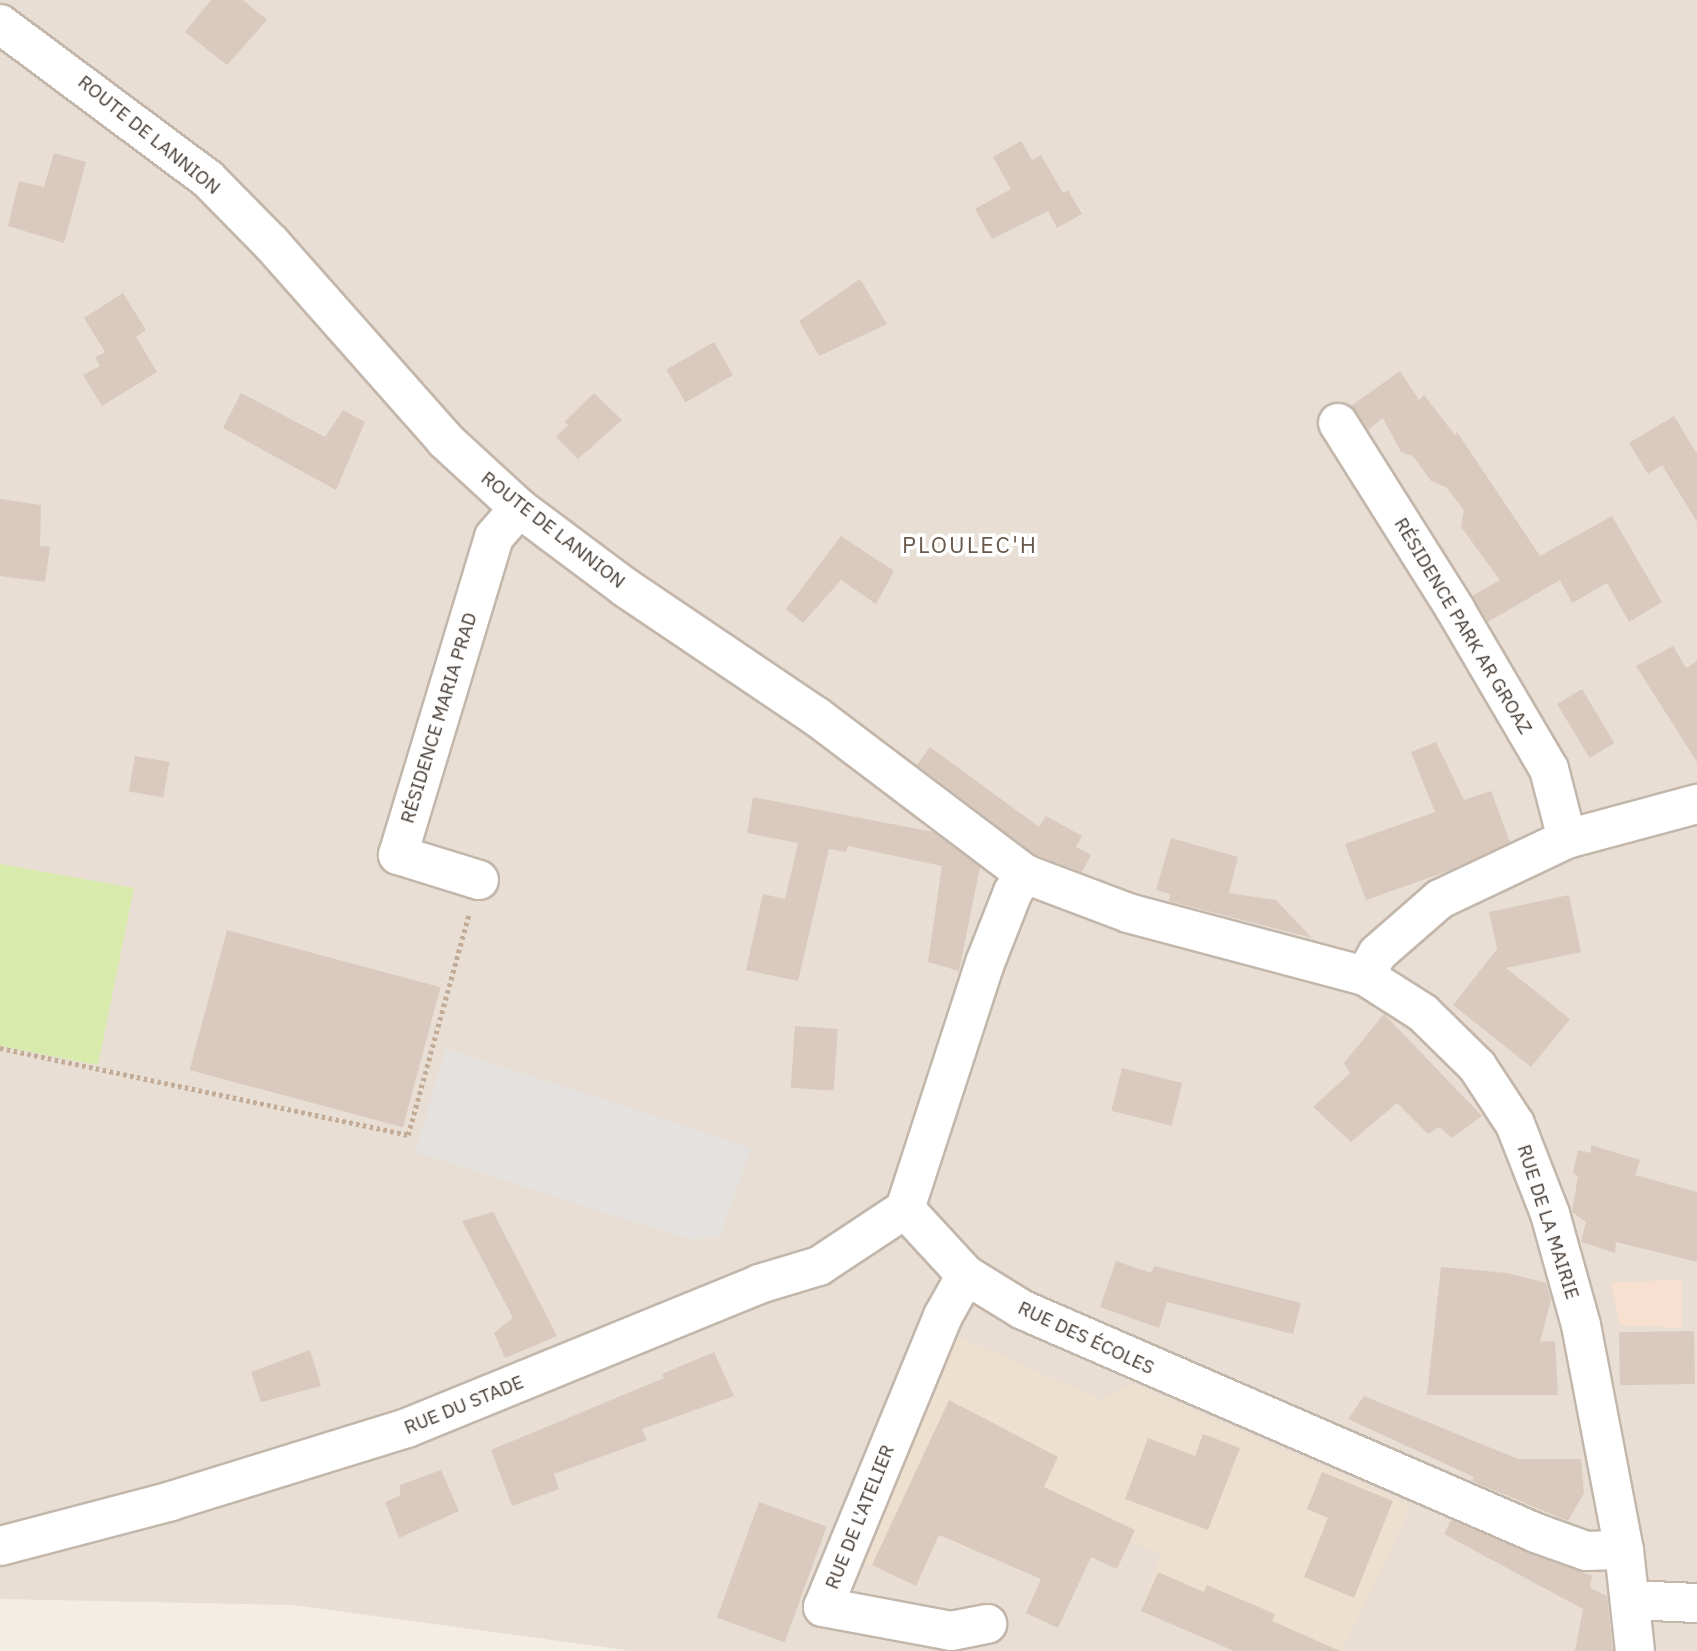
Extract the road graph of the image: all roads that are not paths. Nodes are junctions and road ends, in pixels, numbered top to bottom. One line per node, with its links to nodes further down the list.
1 (0, 24): 3 (street, ROUTE DE LANNION)
2 (1338, 423): 5 (street, RÉSIDENCE PARK AR GROAZ)
3 (519, 508): 6 (street, ROUTE DE LANNION); 7 (street, RÉSIDENCE MARIA PRAD)
4 (1697, 804): 5 (street)
5 (1566, 839): 8 (street)
6 (1025, 874): 8 (street, RUE DE LA MAIRIE); 9 (street)
7 (479, 880)
8 (1366, 975): 12 (street, RUE DE LA MAIRIE)
9 (905, 1209): 10 (street, RUE DES ÉCOLES); 11 (street, RUE DU STADE)
10 (966, 1275): 12 (street, RUE DES ÉCOLES); 15 (street, RUE DE L'ATELIER)
11 (0, 1546)
12 (1624, 1550): 13 (street, RUE DE LA MAIRIE)
13 (1630, 1600): 14 (street); 16 (street, RUE DE LA MAIRIE)
14 (1697, 1602)
15 (987, 1624)
16 (1635, 1651)

